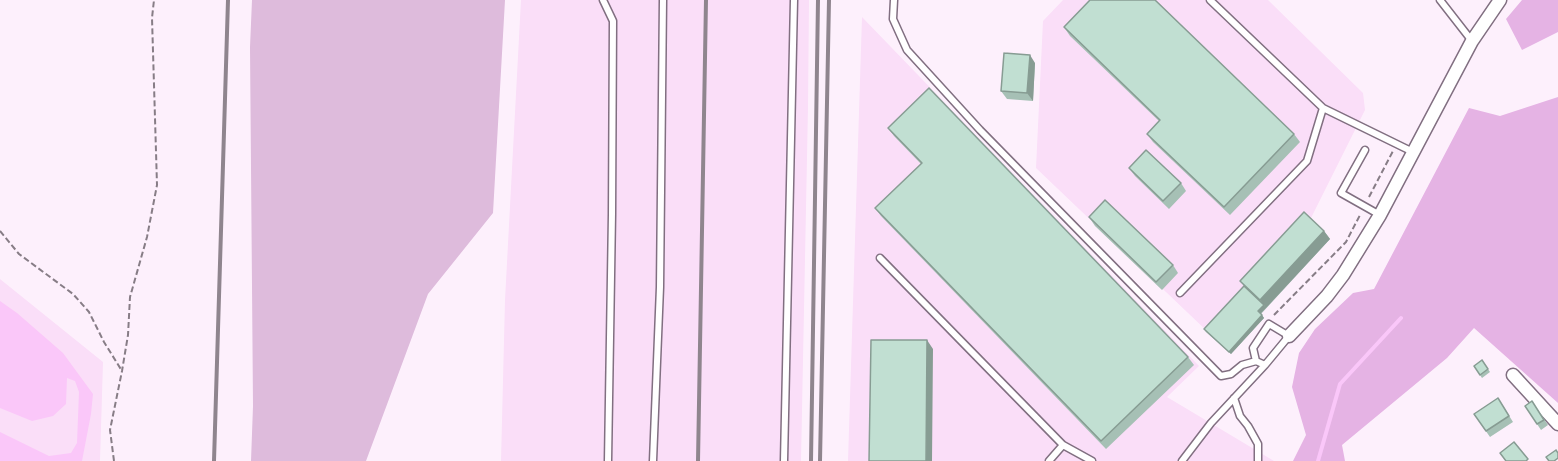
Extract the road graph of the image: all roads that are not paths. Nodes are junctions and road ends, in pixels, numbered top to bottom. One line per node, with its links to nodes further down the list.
1 (603, 0): 22 (lane)
2 (663, 0): 23 (lane)
3 (794, 0): 24 (lane)
4 (894, 0): 16 (lane)
5 (1210, 0): 9 (lane)
6 (1440, 0): 8 (lane)
7 (1500, 0): 8 (street)
8 (1472, 41): 11 (street)
9 (1323, 108): 11 (lane); 14 (lane)
10 (1365, 150): 12 (lane)
11 (1414, 152): 12 (street)
12 (1380, 215): 15 (street)
13 (880, 258): 21 (lane)
14 (1180, 293)
15 (1289, 336): 16 (lane); 17 (lane)
16 (1256, 361): 17 (lane)
17 (1265, 365): 19 (lane)
18 (1513, 375): 20 (street)
19 (1234, 398): 27 (lane); 28 (lane)
20 (1558, 424)
21 (1063, 445): 25 (lane); 26 (lane)
22 (608, 461)
23 (653, 461)
24 (784, 461)
25 (1049, 461)
26 (1092, 461)
27 (1182, 461)
28 (1258, 461)

